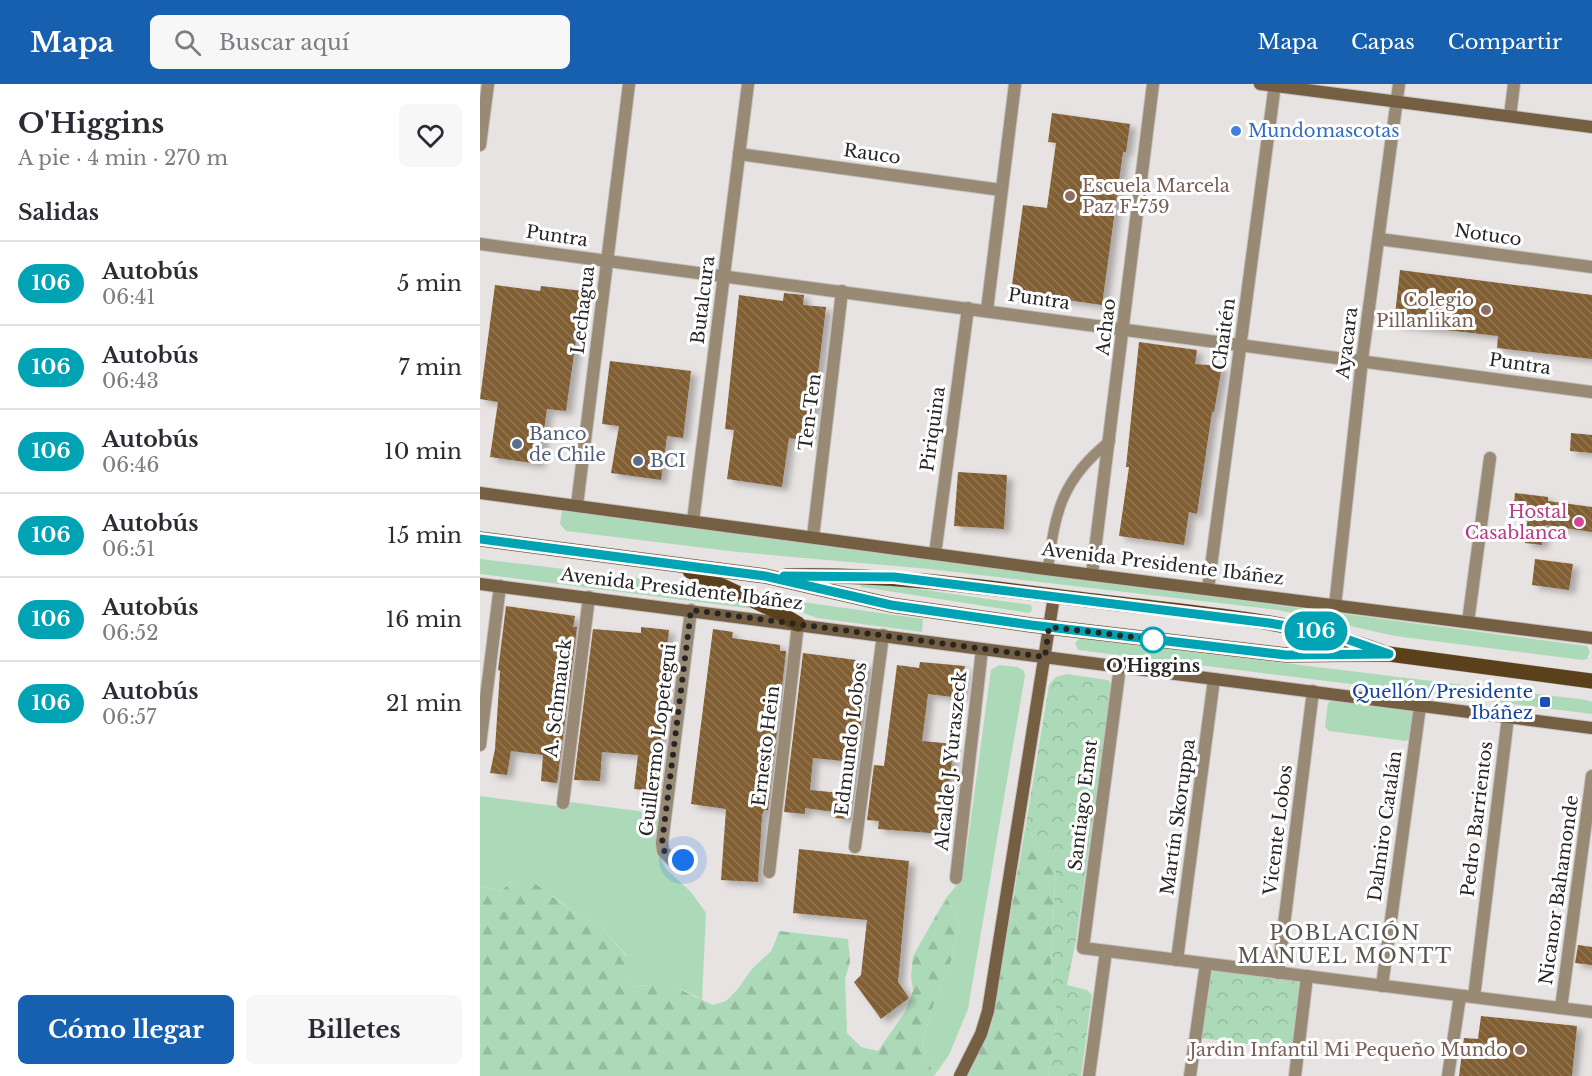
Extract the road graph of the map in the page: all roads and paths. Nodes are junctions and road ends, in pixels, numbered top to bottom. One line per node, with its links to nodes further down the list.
1 (488, 84): 12 (street)
2 (629, 84): 19 (street, Lechagua)
3 (748, 84): 15 (street, Butalcura)
4 (1015, 84): 16 (street)
5 (1153, 84): 25 (street, Achao)
6 (1260, 84): 9 (street)
7 (1399, 84): 10 (street, Ayacara)
8 (1514, 84): 11 (street)
9 (1275, 85): 10 (street); 26 (street, Chaitén)
10 (1396, 102): 11 (street); 17 (street, Ayacara)
11 (1510, 116): 13 (street)
12 (482, 123): 14 (street)
13 (1592, 127)
14 (480, 145)
15 (739, 154): 16 (street, Rauco); 21 (street, Butalcura)
16 (1001, 190): 24 (street)
17 (1379, 239): 20 (street, Notuco); 27 (street, Ayacara)
18 (480, 244): 19 (street, Puntra)
19 (607, 261): 21 (street, Puntra); 32 (street, Lechagua)
20 (1592, 267)
21 (724, 276): 22 (street, Puntra); 33 (street, Butalcura)
22 (842, 291): 23 (street, Puntra); 34 (street, Ten-Ten)
23 (968, 308): 24 (street, Puntra); 36 (street, Piriquina)
24 (987, 310): 25 (street, Puntra)
25 (1124, 329): 26 (street, Puntra); 29 (street, Achao)
26 (1240, 344): 27 (street, Puntra); 43 (street, Chaitén)
27 (1362, 360): 28 (street, Puntra); 46 (street, Ayacara)
28 (1592, 392)
29 (1110, 441): 38 (lane); 39 (street, Achao)
30 (1490, 458): 48 (street)
31 (480, 493): 32 (street, Avenida Presidente Ibáñez)
32 (577, 505): 33 (street, Avenida Presidente Ibáñez)
33 (693, 521): 34 (street, Avenida Presidente Ibáñez)
34 (813, 537): 36 (street, Avenida Presidente Ibáñez)
35 (480, 539): 37 (main road, Avenida Presidente Ibáñez)
36 (934, 554): 38 (street, Avenida Presidente Ibáñez)
37 (676, 564): 40 (main road, Avenida Presidente Ibáñez); 49 (main road)
38 (1048, 569): 39 (street, Avenida Presidente Ibáñez)
39 (1092, 574): 43 (street, Avenida Presidente Ibáñez)
40 (765, 576): 44 (main road, Avenida Presidente Ibáñez); 50 (main road, Avenida Presidente Ibáñez)
41 (480, 584): 42 (street, Avenida Presidente Ibáñez)
42 (500, 586): 45 (street, Avenida Presidente Ibáñez); 63 (street)
43 (1208, 589): 46 (street, Avenida Presidente Ibáñez)
44 (1054, 596): 50 (street); 54 (main road, Avenida Presidente Ibáñez)
45 (589, 597): 47 (street, Avenida Presidente Ibáñez); 65 (street, A. Schmauck)
46 (1335, 606): 48 (street, Avenida Presidente Ibáñez)
47 (691, 610): 49 (street, Avenida Presidente Ibáñez); 67 (street, Guillermo Lopetegui)
48 (1468, 622): 52 (street, Avenida Presidente Ibáñez)
49 (798, 624): 51 (street, Avenida Presidente Ibáñez); 68 (street, Ernesto Hein)
50 (1049, 627): 54 (main road, Avenida Presidente Ibáñez); 55 (street)
51 (883, 635): 53 (street, Avenida Presidente Ibáñez); 66 (street, Edmundo Lobos)
52 (1592, 638)
53 (982, 649): 55 (street, Avenida Presidente Ibáñez); 69 (street, Alcalde J. Yuraszeck)
54 (1389, 654): 58 (main road, Avenida Presidente Ibáñez)
55 (1045, 657): 56 (street, Avenida Presidente Ibáñez); 80 (street)
56 (1120, 666): 57 (street, Avenida Presidente Ibáñez); 70 (street, Santiago Emst)
57 (1214, 679): 59 (street, Avenida Presidente Ibáñez); 71 (street, Martín Skoruppa)
58 (1592, 681)
59 (1313, 691): 60 (street, Avenida Presidente Ibáñez); 73 (street, Vicente Lobos)
60 (1420, 706): 61 (street, Avenida Presidente Ibáñez); 75 (street, Dalmiro Catalán)
61 (1508, 717): 62 (street, Avenida Presidente Ibáñez); 77 (street, Pedro Barrientos)
62 (1592, 728)
63 (480, 745)
64 (1592, 776): 78 (street, Nicanor Bahamonde)
65 (562, 803)
66 (855, 847)
67 (683, 860)
68 (769, 872)
69 (956, 878)
70 (1106, 951): 71 (street); 81 (street)
71 (1177, 960): 72 (street)
72 (1206, 964): 73 (street); 82 (street)
73 (1278, 973): 74 (street)
74 (1307, 976): 75 (street); 83 (street)
75 (1382, 986): 76 (street)
76 (1460, 996): 77 (street); 84 (street)
77 (1473, 997): 78 (street)
78 (1561, 1008): 79 (street)
79 (1592, 1012)
80 (960, 1076)
81 (1089, 1076)
82 (1190, 1076)
83 (1294, 1076)
84 (1448, 1076)

